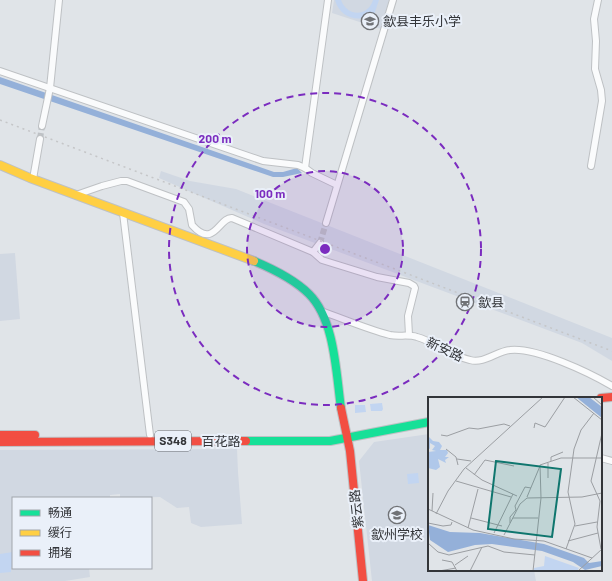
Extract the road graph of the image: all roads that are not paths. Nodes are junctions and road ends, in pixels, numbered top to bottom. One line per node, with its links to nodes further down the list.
1 (59, 0): 6 (street)
2 (328, 0): 11 (street)
3 (393, 0): 13 (street)
4 (598, 0): 10 (street)
5 (0, 71): 6 (street)
6 (49, 90): 7 (street); 11 (street)
7 (42, 126)
8 (40, 138): 12 (street)
9 (0, 165): 12 (main road, 紫云路)
10 (591, 166)
11 (305, 168): 13 (street)
12 (33, 179): 14 (main road, 紫云路)
13 (337, 185): 16 (street)
14 (76, 195): 15 (main road, 紫云路); 18 (street)
15 (123, 213): 19 (main road, 紫云路); 26 (street)
16 (326, 223)
17 (320, 243): 18 (street)
18 (314, 252): 20 (street)
19 (321, 311): 20 (street, 新安路); 27 (main road, 紫云路)
20 (409, 335): 21 (street, 新安路)
21 (612, 386)
22 (612, 397): 23 (main road)
23 (602, 398)
24 (428, 422): 27 (main road, 百花路 / S348)
25 (0, 435): 26 (main road, 百花路 / S348)
26 (150, 435): 27 (main road, 百花路 / S348)
27 (346, 438): 28 (main road, 百花路 / S348); 31 (main road, 紫云路)
28 (0, 442)
29 (602, 458): 30 (street)
30 (612, 461)
31 (363, 581)

